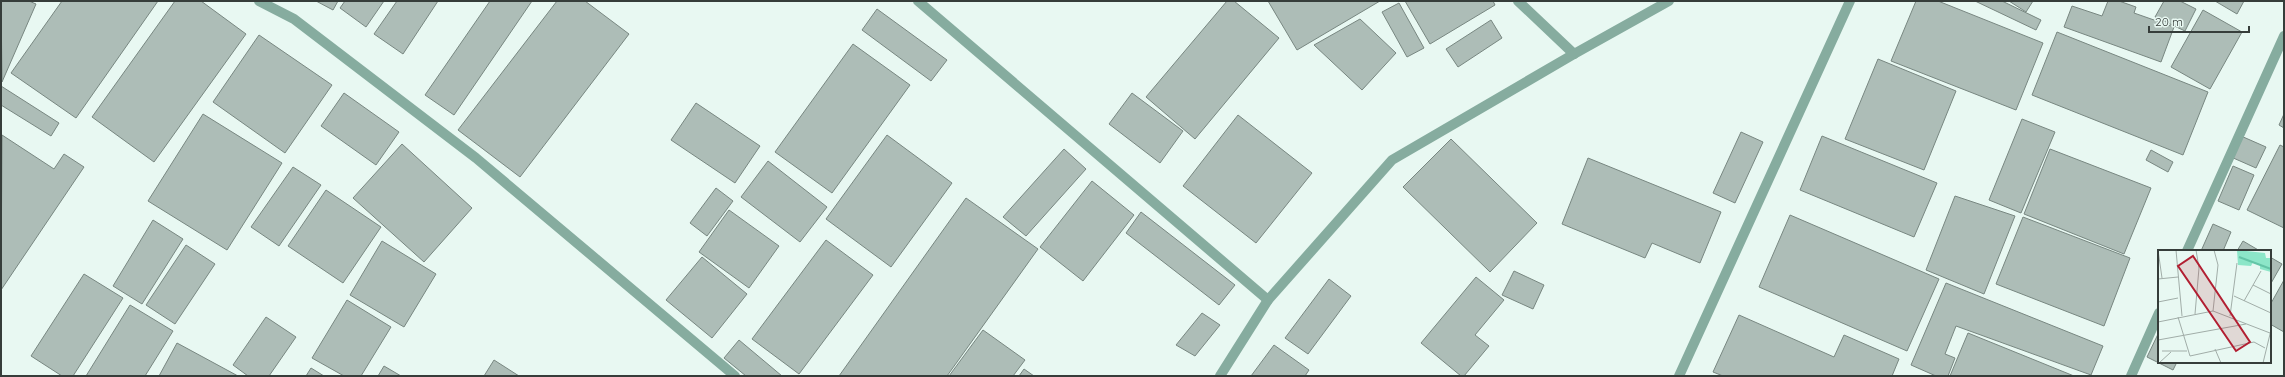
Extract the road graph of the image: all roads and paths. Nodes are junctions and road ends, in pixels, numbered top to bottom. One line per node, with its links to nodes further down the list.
1 (259, 1): 11 (street)
2 (918, 1): 9 (street)
3 (1518, 1): 7 (street)
4 (1669, 1): 7 (street)
5 (1850, 1): 13 (street)
6 (2284, 36): 8 (street)
7 (1574, 54): 9 (street)
8 (2187, 250)
9 (1268, 300): 12 (street)
10 (2158, 315): 14 (street)
11 (735, 376)
12 (1220, 376)
13 (1679, 376)
14 (2131, 376)

